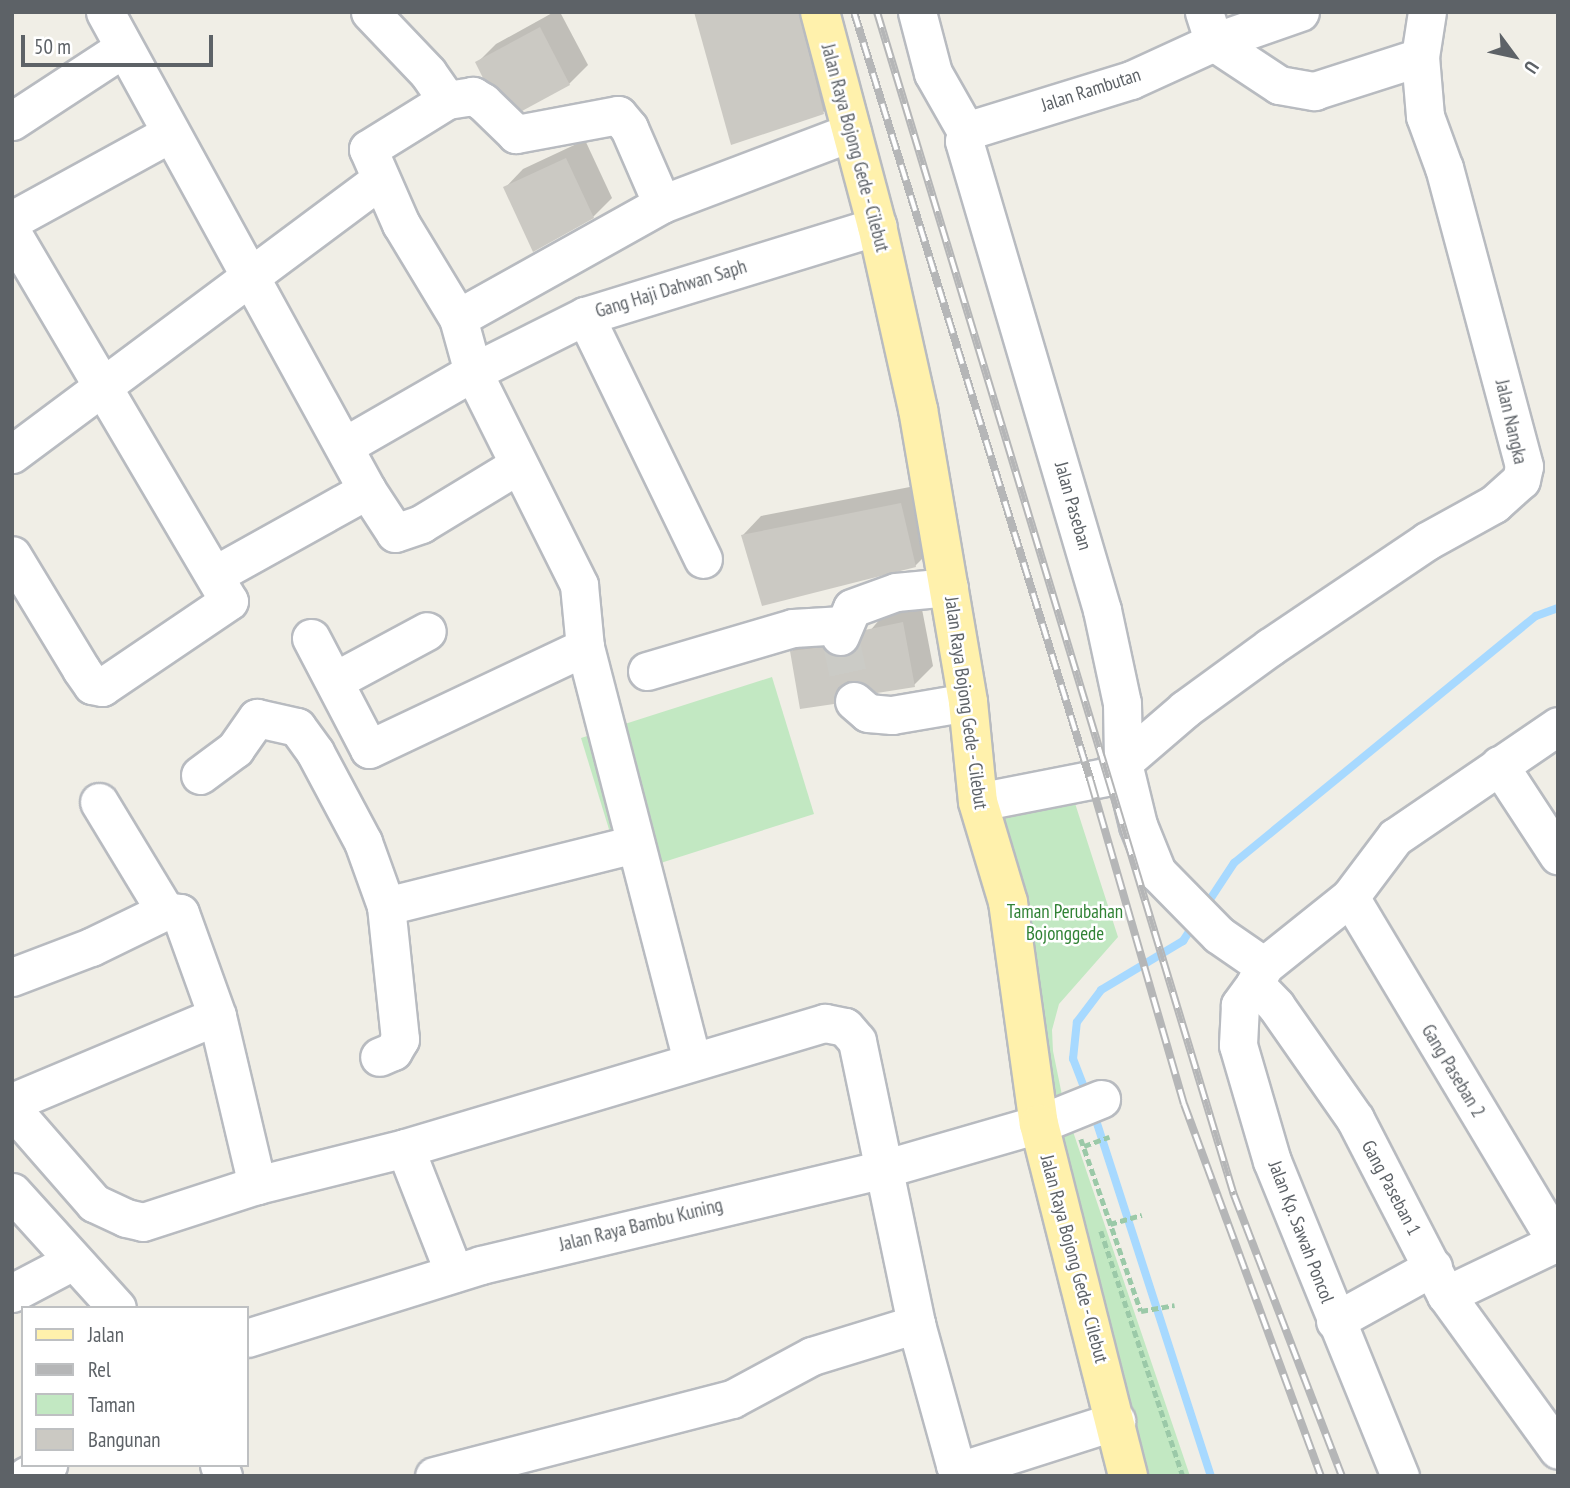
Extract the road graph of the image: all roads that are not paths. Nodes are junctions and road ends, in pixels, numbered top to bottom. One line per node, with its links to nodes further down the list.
1 (105, 12): 8 (street)
2 (370, 12): 10 (street)
3 (820, 12): 13 (main road, Jalan Raya Bojong Gede - Cilebut)
4 (917, 12): 12 (street, Jalan Paseban)
5 (1300, 12): 7 (street, Jalan Rambutan)
6 (1427, 12): 9 (street, Jalan Nangka)
7 (1209, 27): 9 (street); 12 (street, Jalan Rambutan)
8 (122, 49): 11 (street); 14 (street)
9 (1420, 57): 41 (street, Jalan Nangka)
10 (447, 100): 15 (street); 16 (street)
11 (12, 121)
12 (966, 131): 41 (street, Jalan Paseban)
13 (852, 132): 16 (street); 18 (main road, Jalan Raya Bojong Gede - Cilebut)
14 (171, 133): 17 (street); 20 (street)
15 (378, 181): 20 (street); 22 (street)
16 (662, 204): 22 (street)
17 (12, 220)
18 (877, 226): 21 (street, Gang Haji Dahwan Saph); 32 (main road, Jalan Raya Bojong Gede - Cilebut)
19 (12, 233): 24 (street)
20 (247, 275): 24 (street); 25 (street)
21 (585, 316): 23 (street, Gang Haji Dahwan Saph); 30 (street)
22 (458, 318): 23 (street)
23 (473, 372): 25 (street, Gang Haji Dahwan Saph); 27 (street)
24 (103, 384): 26 (street); 31 (street)
25 (346, 445): 28 (street)
26 (12, 454)
27 (518, 465): 28 (street); 35 (street)
28 (367, 490): 31 (street)
29 (12, 555): 31 (street)
30 (703, 559)
31 (216, 574)
32 (949, 587): 36 (street); 39 (main road, Jalan Raya Bojong Gede - Cilebut)
33 (427, 631): 37 (street)
34 (311, 638): 37 (street)
35 (585, 647): 37 (street); 46 (street)
36 (647, 671)
37 (336, 680)
38 (854, 701): 39 (street)
39 (968, 702): 45 (main road, Jalan Raya Bojong Gede - Cilebut)
40 (1558, 726): 42 (street)
41 (1122, 763): 45 (street, Jalan Nangka); 51 (street, Jalan Paseban)
42 (1499, 765): 47 (street); 48 (street)
43 (200, 775): 49 (street)
44 (99, 802): 50 (street)
45 (978, 802): 58 (main road, Jalan Raya Bojong Gede - Cilebut)
46 (634, 844): 49 (street); 55 (street)
47 (1558, 855)
48 (1350, 897): 51 (street); 63 (street, Gang Paseban 2)
49 (386, 906): 54 (street)
50 (165, 911): 52 (street); 53 (street)
51 (1259, 975): 67 (street, Gang Paseban 1); 70 (street, Jalan Kp. Sawah Poncol)
52 (12, 977)
53 (217, 1016): 56 (street); 61 (street)
54 (379, 1058)
55 (692, 1061): 59 (street); 60 (street)
56 (12, 1102)
57 (12, 1109): 61 (street)
58 (1072, 1111): 60 (street, Jalan Raya Bambu Kuning); 73 (main road, Jalan Raya Bojong Gede - Cilebut)
59 (405, 1148): 61 (street); 66 (street)
60 (883, 1169): 66 (street, Jalan Raya Bambu Kuning); 71 (street)
61 (257, 1185)
62 (12, 1192): 65 (street)
63 (1544, 1192): 64 (street, Gang Paseban 2)
64 (1557, 1243): 67 (street)
65 (73, 1261): 68 (street); 69 (street)
66 (454, 1273): 72 (street, Jalan Raya Bambu Kuning)
67 (1440, 1281): 70 (street); 74 (street, Gang Paseban 1)
68 (12, 1293)
69 (115, 1306)
70 (1335, 1321): 80 (street, Jalan Kp. Sawah Poncol)
71 (916, 1324): 73 (street); 76 (street)
72 (248, 1338)
73 (1116, 1421): 79 (main road, Jalan Raya Bojong Gede - Cilebut)
74 (1558, 1450)
75 (44, 1467): 77 (street)
76 (493, 1468): 78 (street)
77 (26, 1476)
78 (435, 1476)
79 (1128, 1476)
80 (1400, 1476)

